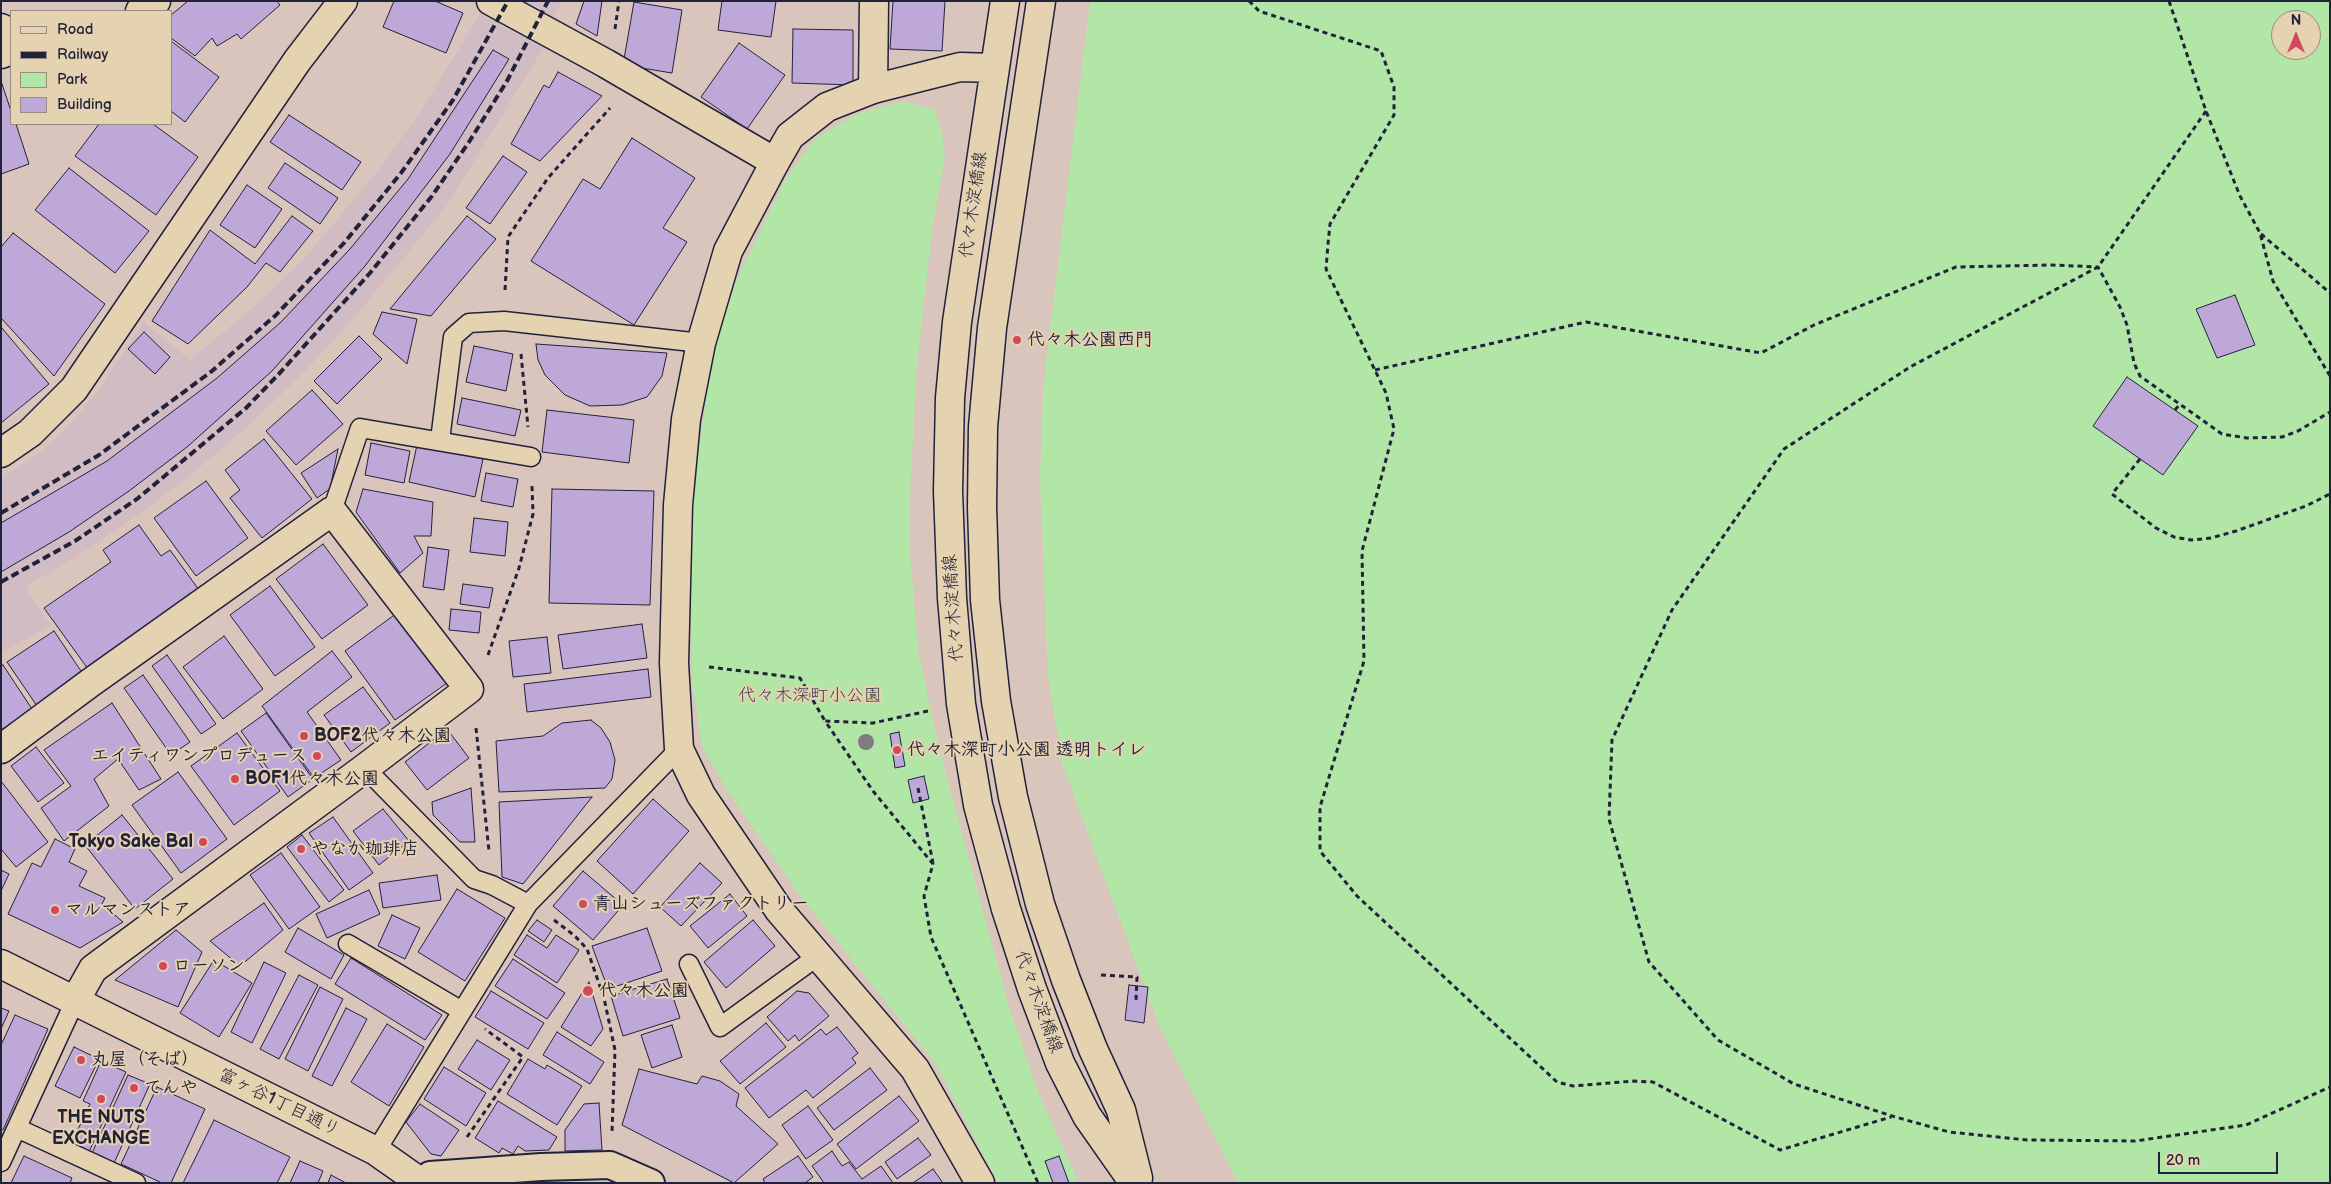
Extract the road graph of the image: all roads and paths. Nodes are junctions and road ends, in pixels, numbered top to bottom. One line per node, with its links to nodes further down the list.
1 (156, 1): 9 (street)
2 (343, 1): 26 (street)
3 (492, 1): 11 (street)
4 (874, 1): 12 (street)
5 (1005, 1): 10 (street, 代々木淀橋線)
6 (1041, 1): 62 (street, 代々木淀橋線)
7 (1250, 1): 20 (path)
8 (2169, 1): 13 (path)
9 (142, 10)
10 (995, 68): 12 (street); 61 (street, 代々木淀橋線)
11 (632, 79): 14 (street); 18 (path)
12 (873, 89): 14 (street)
13 (2206, 111): 15 (path); 16 (path)
14 (775, 162): 19 (street)
15 (2260, 234): 17 (path); 21 (path)
16 (2098, 267): 20 (path); 22 (path); 51 (path)
17 (2330, 293)
18 (504, 321): 19 (lane); 25 (lane); 27 (path)
19 (701, 343): 31 (street)
20 (1375, 370): 51 (path)
21 (2330, 376)
22 (2180, 404): 23 (path); 24 (path)
23 (2175, 410)
24 (2330, 412)
25 (440, 440): 27 (lane); 30 (lane)
26 (1, 453)
27 (531, 457): 32 (path)
28 (2140, 459): 29 (path)
29 (2330, 494)
30 (332, 510): 32 (street); 35 (street)
31 (674, 668): 34 (path); 36 (street)
32 (469, 689): 37 (street); 40 (path)
33 (932, 710): 34 (path)
34 (825, 721): 39 (path)
35 (1, 749)
36 (679, 749): 41 (lane); 43 (street)
37 (365, 768): 40 (lane); 48 (street)
38 (918, 788): 39 (path)
39 (933, 864): 60 (path)
40 (492, 884): 41 (lane)
41 (528, 904): 49 (lane); 55 (path)
42 (348, 944): 49 (lane)
43 (818, 956): 45 (lane); 59 (street)
44 (1, 964): 48 (street, 富ヶ谷1丁目通り)
45 (690, 964)
46 (1096, 974): 47 (path)
47 (1136, 1000)
48 (75, 1001): 52 (lane); 53 (street, 富ヶ谷1丁目通り)
49 (462, 1011): 53 (lane); 56 (path)
50 (2330, 1087): 51 (path)
51 (1892, 1116)
52 (17, 1128): 54 (lane); 57 (lane)
53 (376, 1151): 56 (street, 富ヶ谷1丁目通り)
54 (1, 1162)
55 (610, 1165): 56 (street); 58 (street)
56 (432, 1177)
57 (136, 1183)
58 (651, 1183)
59 (980, 1183)
60 (1038, 1183)
61 (1134, 1183)
62 (1139, 1183)

